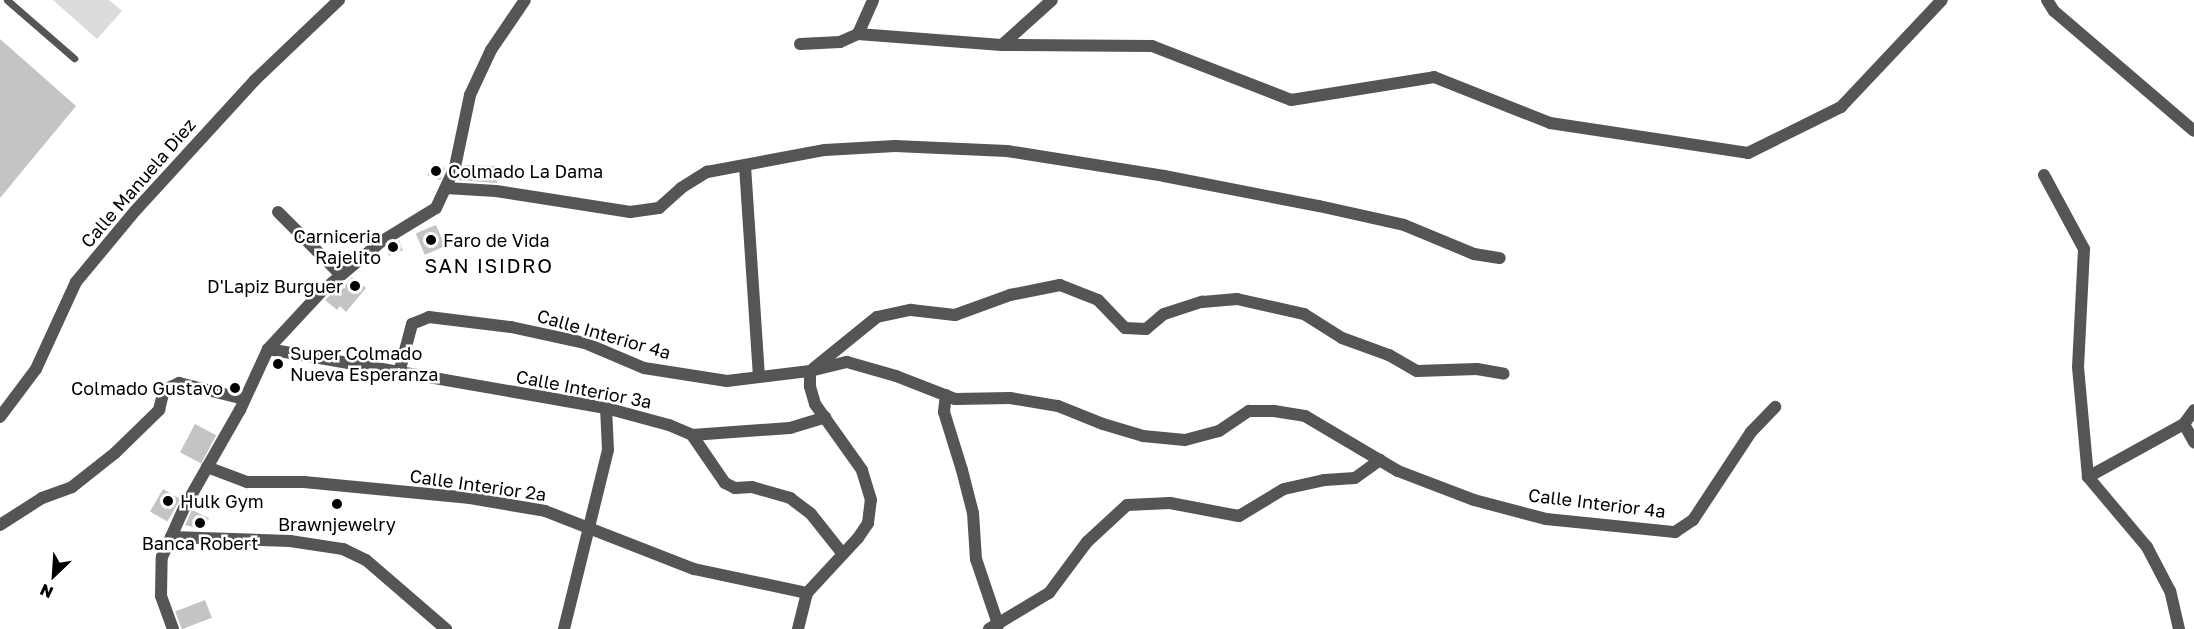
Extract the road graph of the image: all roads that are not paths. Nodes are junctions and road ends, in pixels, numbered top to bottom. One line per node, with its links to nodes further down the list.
1 (7, 0): 11 (lane)
2 (339, 0): 29 (street, Calle Manuela Diez)
3 (525, 0): 15 (street)
4 (873, 0): 8 (street)
5 (1052, 0): 10 (street)
6 (1942, 0): 10 (street)
7 (2047, 0): 12 (street)
8 (858, 34): 9 (street); 10 (street)
9 (800, 44)
10 (1002, 45)
11 (74, 58)
12 (2194, 131)
13 (746, 166): 15 (street); 17 (street); 23 (street)
14 (2044, 175): 36 (street)
15 (446, 188): 18 (street)
16 (278, 212): 18 (street)
17 (1500, 258)
18 (341, 275): 19 (street)
19 (268, 349): 21 (street, Calle Interior 3ª); 25 (street)
20 (810, 371): 22 (street); 23 (street, Calle Interior 4ª); 24 (street, Calle Interior 4ª); 30 (street)
21 (399, 373): 23 (street, Calle Interior 4ª); 27 (street, Calle Interior 3ª)
22 (1504, 374)
23 (759, 377)
24 (946, 395): 34 (street, Calle Interior 4ª); 42 (street)
25 (244, 399): 35 (street); 37 (street)
26 (1775, 407): 34 (street, Calle Interior 4ª)
27 (606, 408): 32 (street, Calle Interior 3ª); 38 (street)
28 (2194, 410): 31 (street)
29 (0, 417)
30 (825, 417): 32 (street); 40 (street)
31 (2184, 424): 33 (street); 36 (street)
32 (692, 435): 40 (street)
33 (2194, 442)
34 (1380, 460): 42 (street)
35 (207, 467): 38 (street, Calle Interior 2ª); 39 (street)
36 (2088, 477): 47 (street)
37 (0, 525)
38 (589, 528): 41 (street, Calle Interior 2ª); 45 (street)
39 (171, 537): 43 (street); 44 (street)
40 (842, 553): 41 (street)
41 (807, 593): 46 (street)
42 (995, 627)
43 (172, 629)
44 (446, 629)
45 (564, 629)
46 (798, 629)
47 (2178, 629)

